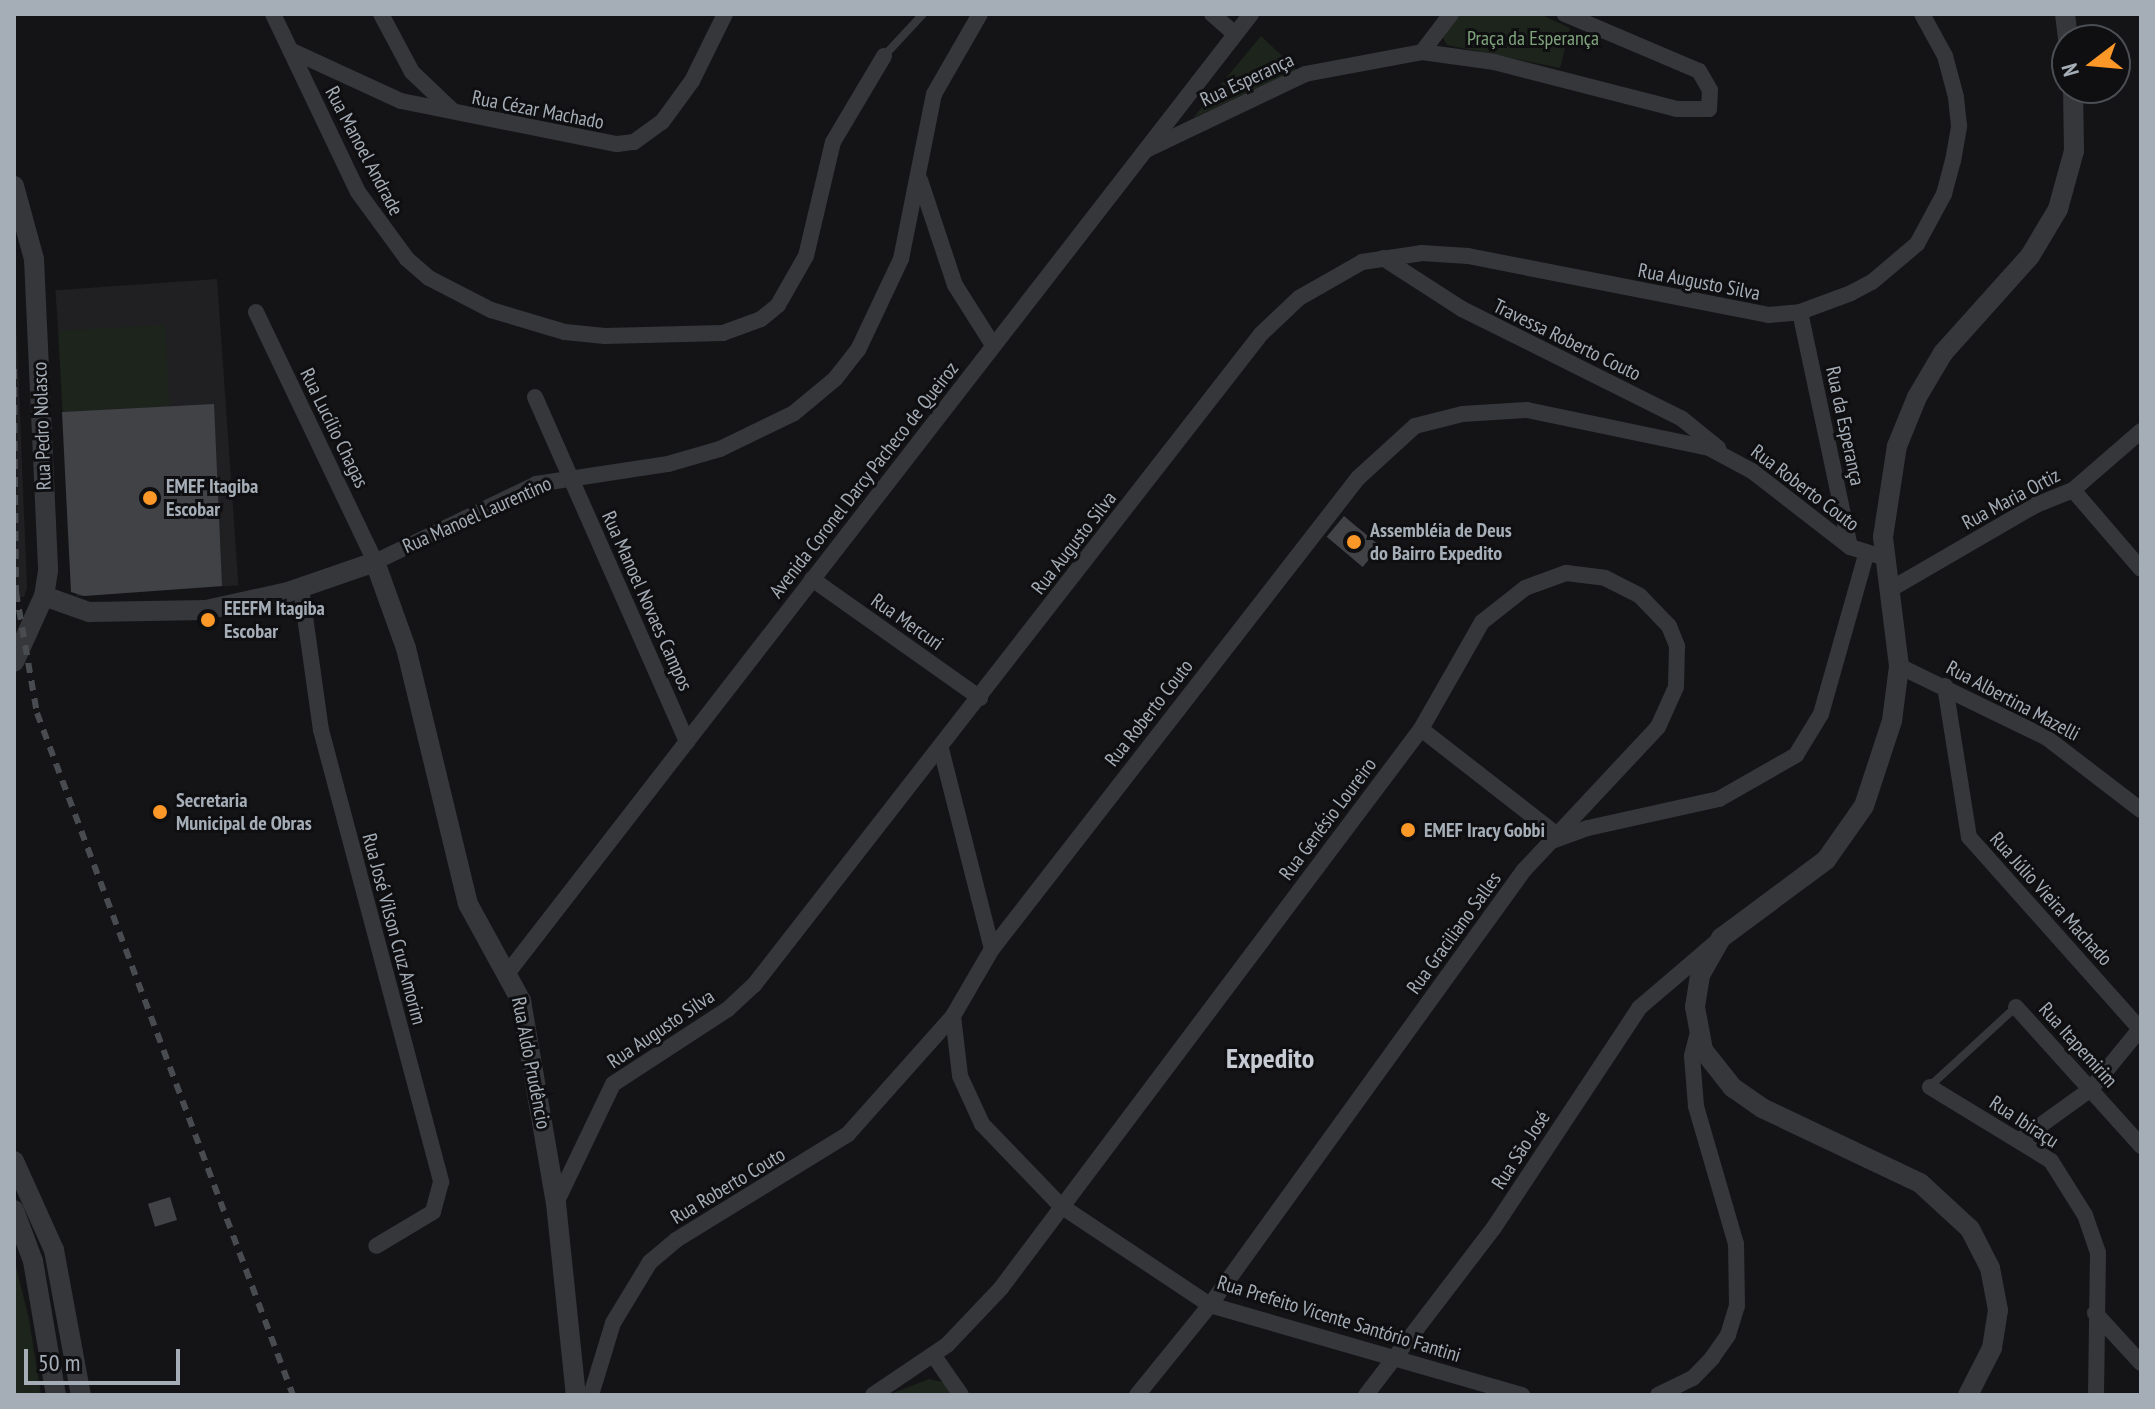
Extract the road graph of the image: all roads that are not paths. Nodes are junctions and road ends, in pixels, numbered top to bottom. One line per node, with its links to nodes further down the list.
1 (273, 14): 12 (street, Rua Manoel Andrade)
2 (381, 14): 16 (street)
3 (725, 14): 16 (street, Rua Cézar Machado)
4 (923, 14): 14 (lane, Rua Manoel Andrade)
5 (980, 14): 17 (street, Rua Manoel Laurentino)
6 (1212, 14): 11 (street)
7 (1251, 14): 11 (street, Avenida Coronel Darcy Pacheco de Queiroz)
8 (1451, 14): 13 (street)
9 (1565, 14): 13 (street)
10 (1922, 14): 22 (street, Rua Augusto Silva)
11 (1233, 32): 18 (street, Avenida Coronel Darcy Pacheco de Queiroz)
12 (289, 49): 14 (street, Rua Manoel Andrade); 16 (street, Rua Cézar Machado)
13 (1422, 52): 18 (street, Rua Esperança)
14 (884, 56)
15 (2073, 104): 30 (street)
16 (459, 115)
17 (920, 151): 23 (street); 27 (street, Rua Manoel Laurentino)
18 (1142, 152): 23 (street, Avenida Coronel Darcy Pacheco de Queiroz)
19 (14, 186): 36 (street, Rua Pedro Nolasco)
20 (1383, 258): 22 (street, Rua Augusto Silva); 26 (street, Travessa Roberto Couto); 40 (street, Rua Augusto Silva)
21 (256, 312): 31 (street, Rua Lucílio Chagas)
22 (1800, 312): 29 (street, Rua da Esperança)
23 (993, 345): 33 (street, Avenida Coronel Darcy Pacheco de Queiroz)
24 (535, 397): 27 (street, Rua Manoel Novaes Campos)
25 (2141, 431): 28 (street, Rua Maria Ortiz)
26 (1732, 459): 29 (street, Rua Roberto Couto); 47 (street, Rua Roberto Couto)
27 (570, 476): 31 (street, Rua Manoel Laurentino); 42 (street, Rua Manoel Novaes Campos)
28 (2073, 490): 32 (street); 35 (street, Rua Maria Ortiz)
29 (1850, 547): 30 (street, Rua Roberto Couto)
30 (1876, 557): 35 (street); 45 (street)
31 (375, 562): 34 (street, Rua Manoel Laurentino); 48 (street, Rua Aldo Prudêncio)
32 (2141, 569)
33 (812, 579): 40 (street, Rua Mercuri); 42 (street, Avenida Coronel Darcy Pacheco de Queiroz)
34 (301, 588): 36 (street, Rua Manoel Laurentino); 61 (street, Rua José Vilson Cruz Amorim)
35 (1891, 589): 38 (street)
36 (44, 596): 37 (street, Rua Pedro Nolasco)
37 (14, 662)
38 (1899, 666): 39 (street, Rua Albertina Mazelli); 46 (street)
39 (1945, 686): 44 (street, Rua Albertina Mazelli); 51 (street, Rua Júlio Vieira Machado)
40 (980, 698): 43 (street, Rua Augusto Silva)
41 (1421, 729): 45 (street); 45 (street, Rua Genésio Loureiro); 59 (street, Rua Genésio Loureiro)
42 (687, 742): 48 (street, Avenida Coronel Darcy Pacheco de Queiroz)
43 (941, 749): 47 (street); 58 (street, Rua Augusto Silva)
44 (2141, 810)
45 (1551, 839): 62 (street, Rua Graciliano Salles)
46 (1721, 938): 52 (street); 65 (street, Rua São José)
47 (992, 949): 50 (street, Rua Roberto Couto)
48 (509, 971): 58 (street, Rua Aldo Prudêncio)
49 (2016, 1007): 53 (lane); 54 (street, Rua Itapemirim)
50 (953, 1016): 59 (street, Rua Prefeito Vicente Santório Fantini); 70 (street, Rua Roberto Couto)
51 (2141, 1030): 54 (street)
52 (1697, 1036): 76 (street); 77 (street)
53 (1930, 1087): 55 (street, Rua Ibiraçu)
54 (2091, 1089): 55 (street); 56 (street, Rua Itapemirim)
55 (2020, 1140): 63 (street, Rua Ibiraçu)
56 (2141, 1146)
57 (14, 1161): 68 (street)
58 (556, 1203): 69 (street, Rua Aldo Prudêncio)
59 (1061, 1206): 62 (street, Rua Prefeito Vicente Santório Fantini); 64 (street, Rua Genésio Loureiro)
60 (14, 1210): 67 (street)
61 (376, 1246)
62 (1210, 1305): 65 (street, Rua Prefeito Vicente Santório Fantini); 73 (street, Rua Graciliano Salles)
63 (2095, 1313): 66 (street); 78 (street, Rua Ibiraçu)
64 (934, 1356): 71 (street, Rua Genésio Loureiro); 72 (street)
65 (1394, 1356): 74 (street, Rua São José); 75 (street, Rua Prefeito Vicente Santório Fantini)
66 (2141, 1363)
67 (56, 1395)
68 (81, 1395)
69 (576, 1395)
70 (591, 1395)
71 (873, 1395)
72 (961, 1395)
73 (1137, 1395)
74 (1366, 1395)
75 (1522, 1395)
76 (1658, 1395)
77 (1968, 1395)
78 (2096, 1395)

